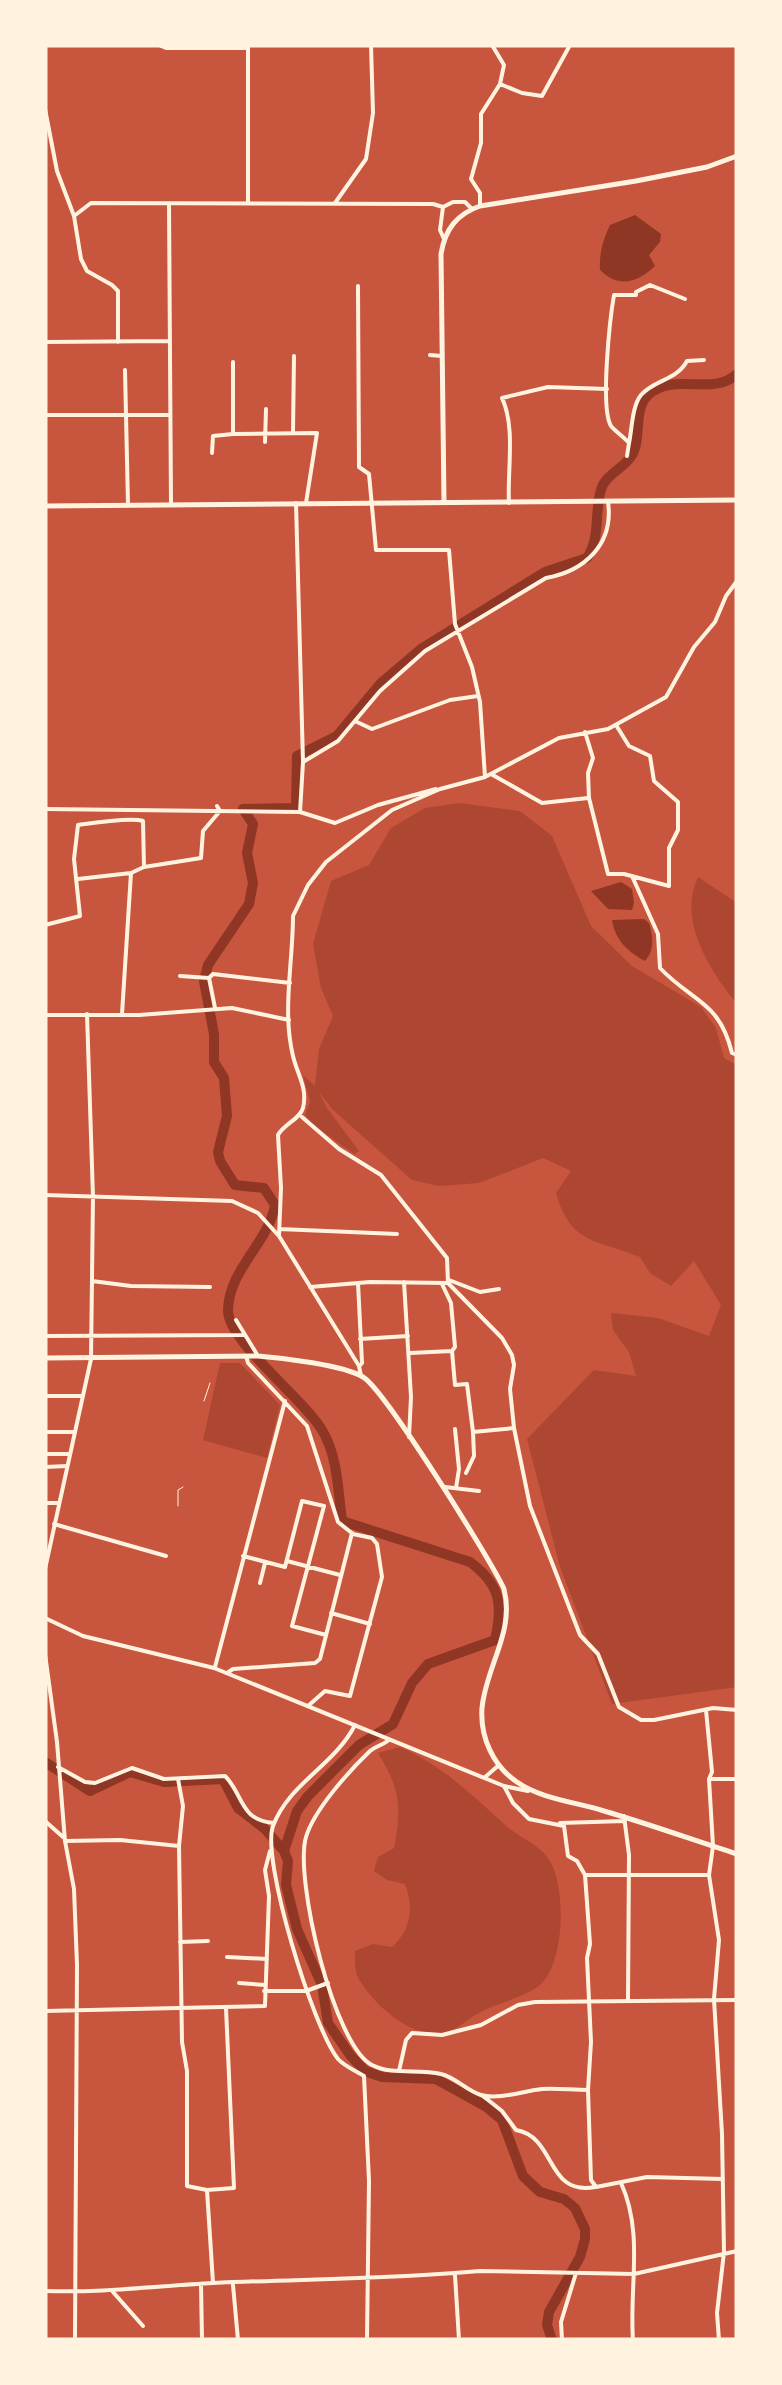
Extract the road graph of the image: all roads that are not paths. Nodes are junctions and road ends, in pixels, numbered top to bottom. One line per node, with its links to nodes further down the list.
1 (159, 45): 5 (street)
2 (371, 45): 10 (street)
3 (492, 45): 6 (street)
4 (570, 45): 6 (street)
5 (247, 47): 9 (street)
6 (500, 84): 12 (street)
7 (45, 109): 15 (street)
8 (737, 156): 12 (main road)
9 (248, 203): 10 (street); 11 (street)
10 (335, 203): 13 (street)
11 (169, 204): 15 (street); 21 (street)
12 (480, 206): 14 (main road)
13 (443, 207): 14 (street); 16 (street)
14 (472, 209): 16 (main road)
15 (74, 216): 20 (street)
16 (444, 239): 24 (main road)
17 (358, 286): 41 (street)
18 (684, 299): 28 (street)
19 (45, 342): 20 (street)
20 (118, 342): 21 (street)
21 (170, 342): 32 (street)
22 (430, 355): 24 (street)
23 (294, 356): 33 (street)
24 (442, 356): 42 (main road)
25 (704, 360): 37 (street)
26 (234, 362): 35 (street)
27 (125, 370): 30 (street)
28 (607, 389): 37 (street); 47 (street)
29 (266, 409): 34 (street)
30 (127, 414): 31 (street); 32 (street); 48 (street)
31 (45, 415)
32 (169, 415): 45 (street)
33 (293, 432): 34 (street); 44 (street)
34 (266, 433): 35 (street); 36 (street)
35 (233, 434): 38 (street)
36 (266, 442)
37 (629, 443): 39 (street)
38 (212, 453)
39 (628, 456)
40 (737, 500): 43 (main road)
41 (371, 502): 42 (main road); 44 (main road); 51 (street)
42 (444, 502): 47 (main road)
43 (602, 502): 47 (main road); 51 (street)
44 (306, 503): 46 (main road)
45 (171, 504): 46 (main road); 48 (main road)
46 (296, 504): 56 (street)
47 (508, 504)
48 (128, 505): 49 (main road)
49 (45, 506)
50 (737, 581): 54 (street)
51 (456, 629): 52 (street); 53 (street)
52 (478, 696): 53 (street); 57 (street)
53 (357, 722): 56 (street)
54 (616, 725): 55 (street); 65 (street)
55 (585, 732): 57 (street); 59 (street)
56 (303, 760): 62 (street)
57 (488, 775): 58 (street); 59 (street)
58 (440, 789): 62 (street); 70 (street)
59 (589, 798): 65 (street)
60 (218, 808): 61 (street); 62 (street); 63 (street)
61 (45, 809)
62 (300, 812)
63 (144, 867): 64 (street); 66 (street)
64 (131, 873): 66 (street); 73 (street)
65 (632, 876): 76 (street)
66 (78, 879): 67 (street)
67 (45, 925)
68 (180, 976): 69 (street)
69 (209, 978): 70 (street); 71 (street)
70 (290, 982): 75 (street)
71 (215, 1009): 73 (street); 75 (street)
72 (87, 1014): 73 (street); 74 (street); 79 (street)
73 (122, 1014)
74 (45, 1015)
75 (288, 1020): 77 (street)
76 (737, 1055)
77 (301, 1115): 80 (street); 84 (street)
78 (45, 1195): 79 (street)
79 (93, 1197): 80 (street); 82 (street)
80 (279, 1232): 81 (street); 86 (street)
81 (397, 1234)
82 (92, 1281): 87 (street); 90 (street)
83 (404, 1282): 84 (street); 85 (street); 93 (street)
84 (446, 1282): 88 (street); 95 (street); 108 (street)
85 (358, 1283): 86 (street); 94 (street)
86 (310, 1286): 101 (street)
87 (210, 1287)
88 (499, 1289)
89 (236, 1320): 91 (street)
90 (91, 1335): 91 (street); 92 (street); 100 (street)
91 (244, 1335): 98 (street)
92 (45, 1336)
93 (408, 1336): 94 (street); 96 (street)
94 (360, 1340): 101 (street)
95 (452, 1351): 96 (street); 112 (street)
96 (410, 1353): 113 (street)
97 (247, 1356): 98 (main road); 100 (main road); 107 (street)
98 (258, 1356): 102 (main road)
99 (45, 1358): 100 (main road)
100 (90, 1359): 105 (street)
101 (359, 1366): 102 (street)
102 (361, 1376): 113 (main road)
103 (210, 1383): 106 (lane)
104 (45, 1396): 105 (street)
105 (82, 1396): 111 (street)
106 (204, 1400)
107 (285, 1401): 123 (street); 132 (street)
108 (514, 1428): 112 (street); 147 (street)
109 (455, 1429): 121 (street)
110 (45, 1432): 111 (street)
111 (74, 1432): 115 (street)
112 (472, 1432): 118 (street)
113 (409, 1438): 120 (main road)
114 (45, 1454): 115 (street)
115 (70, 1454): 116 (street)
116 (67, 1466): 117 (street); 125 (street)
117 (45, 1467)
118 (466, 1473)
119 (182, 1487): 126 (lane)
120 (440, 1487): 121 (street); 151 (main road)
121 (456, 1488): 122 (street)
122 (479, 1491)
123 (332, 1501): 127 (street); 129 (street)
124 (45, 1502): 125 (street)
125 (59, 1502): 128 (street)
126 (178, 1506)
127 (324, 1506): 133 (street); 135 (street)
128 (54, 1524): 130 (street); 131 (street)
129 (352, 1533): 137 (street); 141 (street)
130 (48, 1539): 136 (street)
131 (166, 1556)
132 (243, 1556): 134 (street); 144 (street)
133 (286, 1561): 134 (street); 135 (street)
134 (266, 1562): 138 (street)
135 (308, 1567): 137 (street); 142 (street)
136 (45, 1569)
137 (340, 1576): 139 (street)
138 (260, 1583)
139 (330, 1613): 141 (street); 142 (street)
140 (45, 1618): 144 (street)
141 (370, 1624): 146 (street)
142 (326, 1636): 145 (street)
143 (45, 1654): 152 (street)
144 (214, 1668): 145 (street)
145 (225, 1674): 146 (street)
146 (308, 1706): 149 (street)
147 (706, 1710): 148 (street); 156 (street)
148 (737, 1710)
149 (354, 1725): 150 (street); 162 (street)
150 (388, 1739): 153 (street); 176 (street)
151 (499, 1765): 153 (street); 158 (main road)
152 (58, 1766): 155 (street); 163 (street)
153 (484, 1778): 157 (street)
154 (737, 1778): 156 (street)
155 (178, 1779): 162 (street); 164 (street)
156 (709, 1779): 165 (street)
157 (504, 1786): 158 (street); 161 (street)
158 (531, 1791): 159 (main road)
159 (624, 1819): 161 (street); 165 (main road); 169 (street)
160 (45, 1821): 163 (street)
161 (560, 1823): 168 (street)
162 (273, 1826): 166 (street)
163 (65, 1841): 164 (street); 185 (street)
164 (178, 1846): 172 (street)
165 (713, 1846): 167 (main road); 170 (street)
166 (270, 1851): 174 (street); 178 (street)
167 (737, 1854)
168 (585, 1875): 169 (street); 180 (street)
169 (628, 1875): 170 (street); 181 (street)
170 (709, 1875): 179 (street)
171 (208, 1941): 172 (street)
172 (180, 1942): 183 (street)
173 (227, 1957): 174 (street)
174 (267, 1959): 177 (street)
175 (239, 1983): 177 (street)
176 (328, 1983): 178 (street); 189 (street)
177 (265, 1988): 178 (street); 184 (street)
178 (306, 1991): 200 (street)
179 (714, 1999): 181 (street); 182 (street); 192 (street)
180 (590, 2000): 181 (street); 189 (street); 190 (street)
181 (628, 2000)
182 (737, 2000)
183 (181, 2008): 184 (street); 185 (street); 195 (street)
184 (226, 2008): 187 (street)
185 (76, 2010): 186 (street); 207 (street)
186 (45, 2012)
187 (226, 2026): 188 (street); 195 (street)
188 (234, 2026)
189 (399, 2070): 191 (street)
190 (588, 2090): 191 (street); 194 (street)
191 (483, 2096): 194 (street)
192 (723, 2179): 193 (street); 197 (street)
193 (620, 2183): 194 (street); 199 (street)
194 (596, 2187)
195 (207, 2190): 202 (street)
196 (737, 2251): 197 (street)
197 (724, 2252): 199 (street); 216 (street)
198 (576, 2273): 199 (street); 201 (street); 214 (street)
199 (634, 2274): 215 (street)
200 (368, 2275): 201 (street); 203 (street); 212 (street)
201 (456, 2275): 213 (street)
202 (212, 2283): 203 (street); 204 (street)
203 (234, 2283): 211 (street)
204 (201, 2284): 206 (street); 210 (street)
205 (45, 2291): 207 (street)
206 (111, 2291): 207 (street); 208 (street)
207 (74, 2292): 209 (street)
208 (143, 2326)
209 (75, 2340)
210 (202, 2340)
211 (238, 2340)
212 (367, 2340)
213 (459, 2340)
214 (562, 2340)
215 (633, 2340)
216 (719, 2340)

